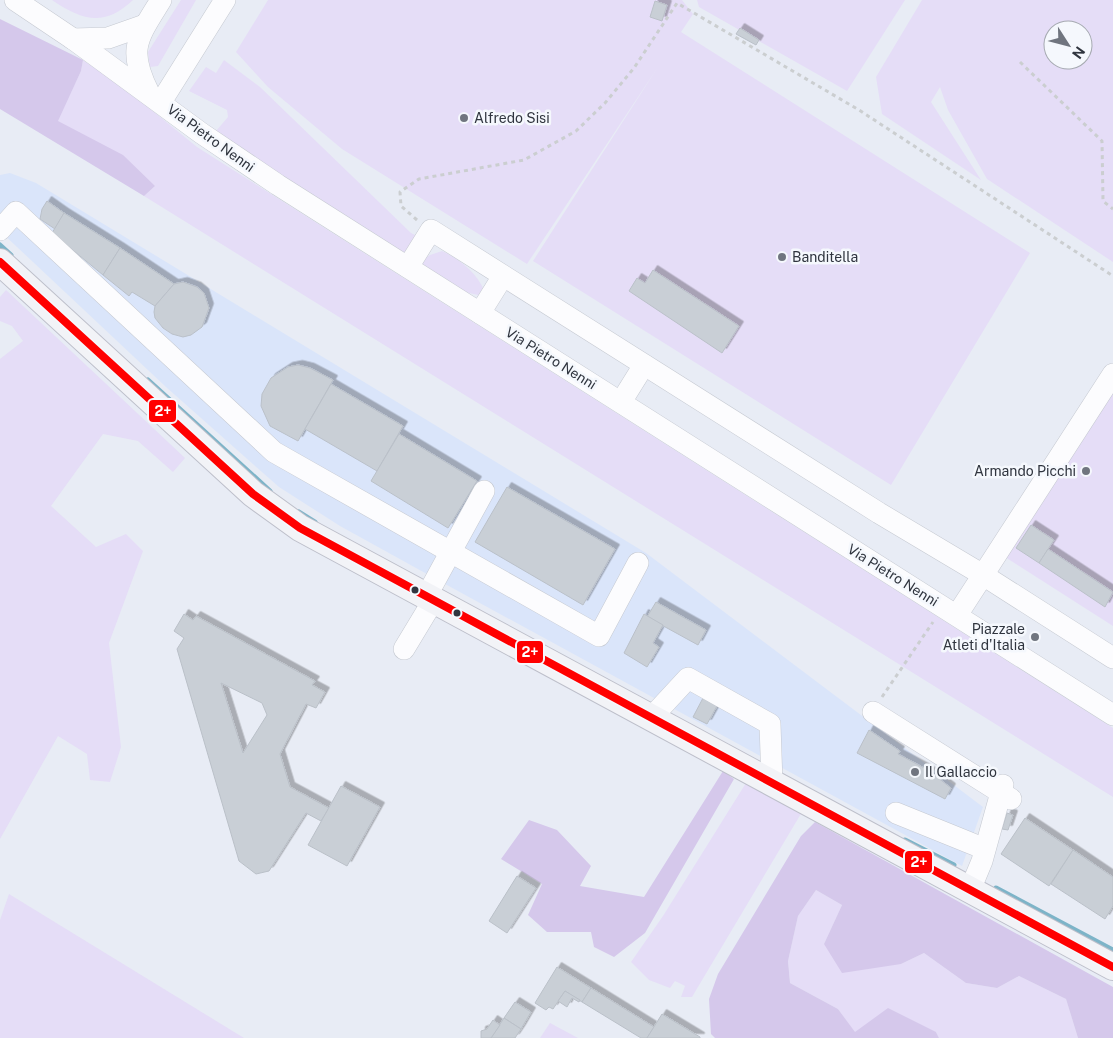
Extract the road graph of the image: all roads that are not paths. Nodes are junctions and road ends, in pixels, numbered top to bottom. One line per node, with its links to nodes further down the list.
1 (14, 0): 5 (street, Via Pietro Nenni)
2 (162, 0): 4 (street)
3 (225, 0): 7 (street)
4 (145, 25): 5 (street); 6 (street); 7 (street, Via Pietro Nenni)
5 (73, 39): 6 (street, Via Pietro Nenni)
6 (120, 73): 7 (street, Via Pietro Nenni)
7 (155, 97): 10 (street, Via Pietro Nenni)
8 (0, 230): 17 (street)
9 (0, 262): 20 (main road)
10 (408, 267): 11 (street); 12 (street, Via Pietro Nenni)
11 (503, 276): 12 (street); 13 (street)
12 (480, 313): 15 (street, Via Pietro Nenni)
13 (644, 365): 15 (street); 19 (street)
14 (1113, 374): 19 (street)
15 (621, 402): 21 (street, Via Pietro Nenni)
16 (484, 491): 17 (street)
17 (451, 552): 18 (street); 20 (street)
18 (638, 563)
19 (983, 576): 21 (street); 23 (street)
20 (430, 599): 22 (street); 26 (main road)
21 (950, 611): 25 (street, Via Pietro Nenni)
22 (404, 649)
23 (1113, 658)
24 (873, 712): 29 (street)
25 (1113, 715)
26 (652, 718): 27 (main road); 27 (street)
27 (772, 783): 30 (main road)
28 (896, 813): 29 (street)
29 (986, 859): 30 (street)
30 (970, 890): 31 (main road)
31 (1113, 967)

